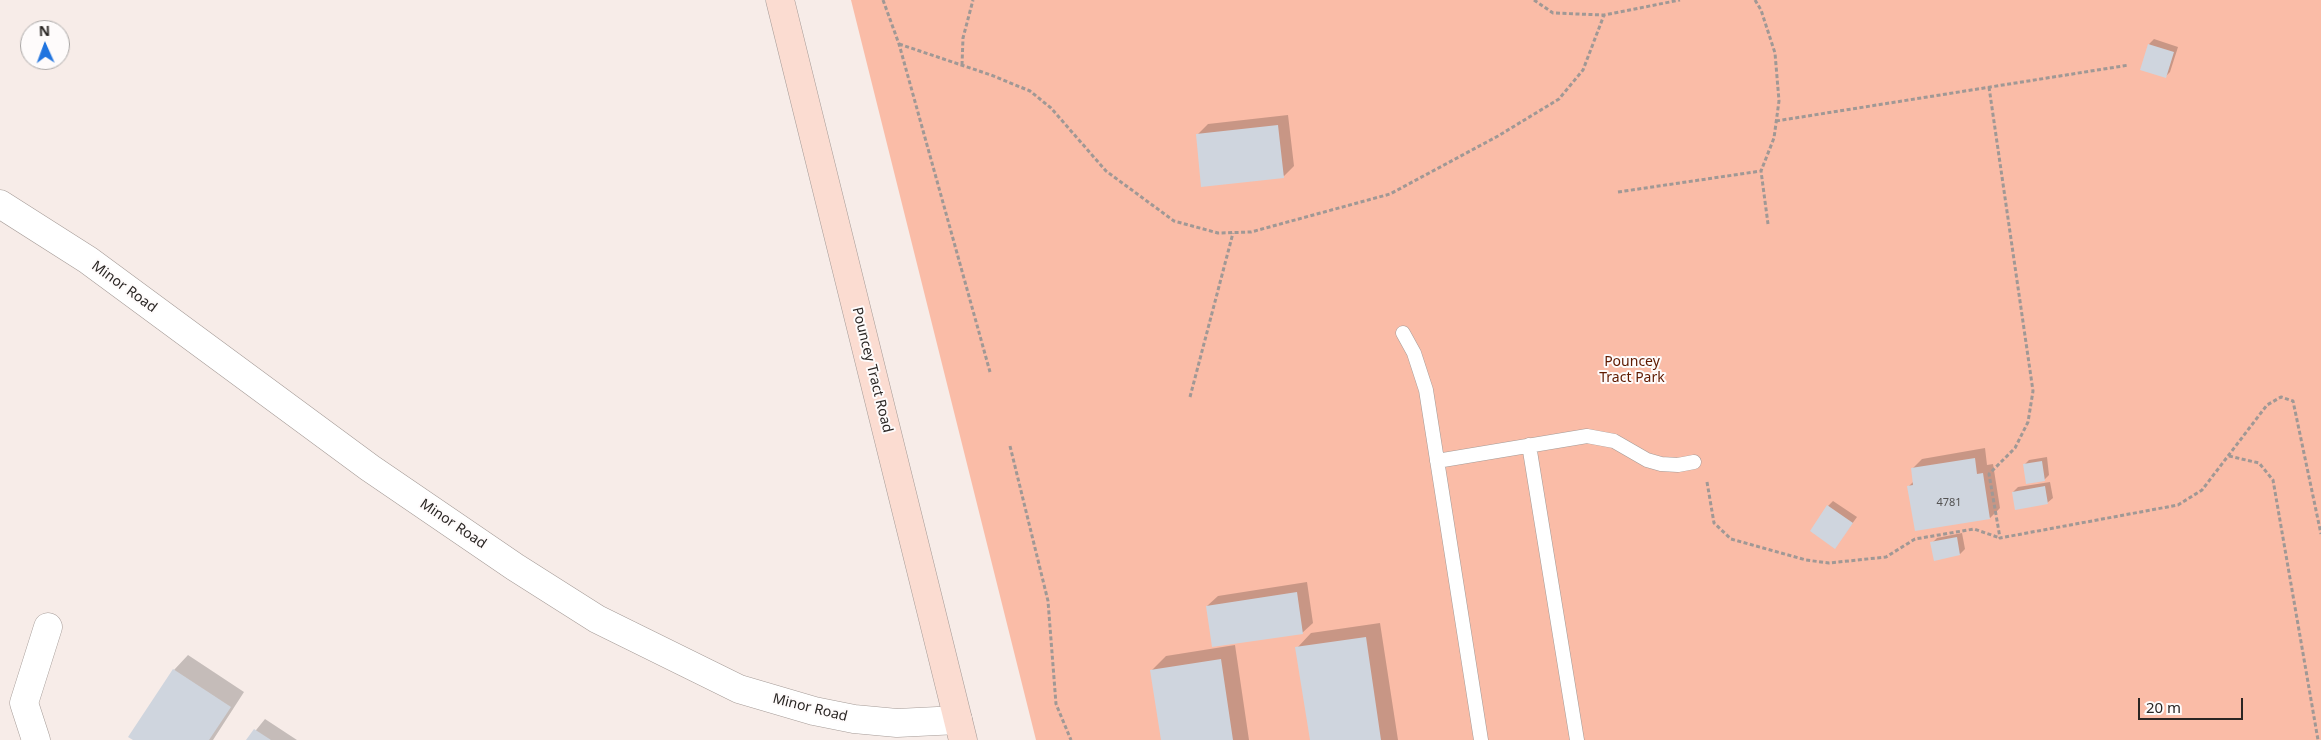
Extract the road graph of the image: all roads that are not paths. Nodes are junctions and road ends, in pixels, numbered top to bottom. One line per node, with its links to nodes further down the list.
1 (780, 0): 8 (main road, Pouncey Tract Road)
2 (0, 204): 8 (street, Minor Road)
3 (1403, 333): 5 (lane)
4 (1529, 445): 5 (lane); 6 (lane); 11 (lane)
5 (1437, 461): 10 (lane)
6 (1694, 462)
7 (48, 627): 9 (street)
8 (960, 730)
9 (36, 740)
10 (1481, 740)
11 (1578, 740)

